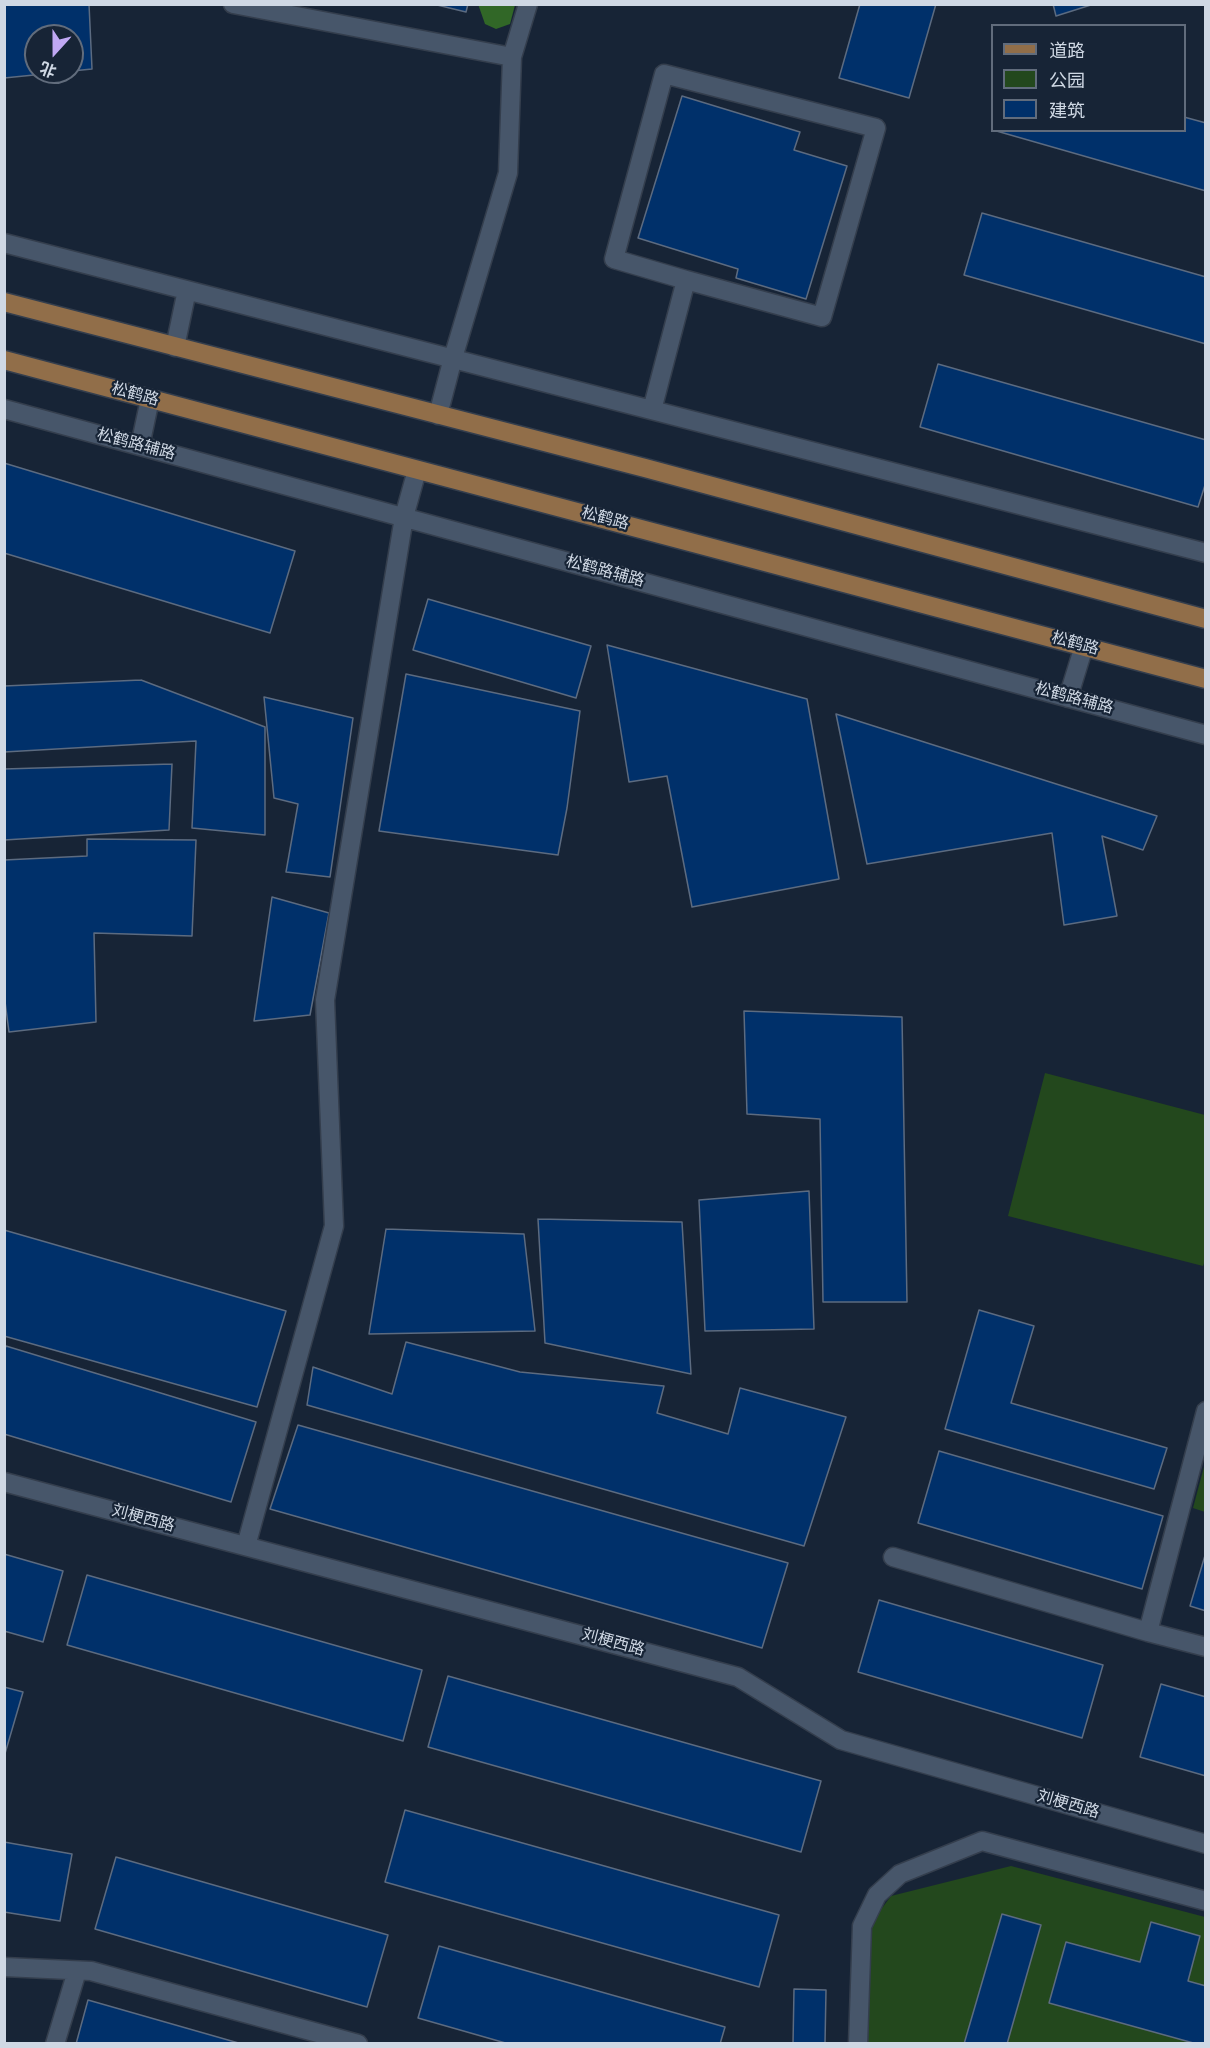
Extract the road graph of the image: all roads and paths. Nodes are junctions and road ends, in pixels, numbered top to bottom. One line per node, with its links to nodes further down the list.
1 (233, 4): 3 (street)
2 (528, 4): 3 (street)
3 (512, 57): 9 (street)
4 (4, 243): 6 (street)
5 (686, 280): 5 (street); 13 (street)
6 (187, 290): 8 (street); 9 (street)
7 (4, 302): 8 (main road)
8 (175, 347): 14 (main road)
9 (453, 358): 13 (street); 14 (street)
10 (4, 360): 11 (main road, 松鹤路)
11 (150, 399): 15 (street); 16 (main road, 松鹤路)
12 (4, 409): 15 (street, 松鹤路辅路)
13 (652, 410): 18 (street)
14 (438, 415): 19 (main road)
15 (140, 446): 17 (street, 松鹤路辅路)
16 (417, 470): 17 (street); 20 (main road, 松鹤路)
17 (404, 517): 22 (street, 松鹤路辅路); 26 (street)
18 (1206, 553)
19 (1206, 619)
20 (1084, 646): 21 (main road, 松鹤路); 22 (street)
21 (1206, 679)
22 (1068, 698): 23 (street, 松鹤路辅路)
23 (1206, 735)
24 (1206, 1411): 28 (street)
25 (4, 1482): 26 (street, 刘梗西路)
26 (246, 1546): 30 (street, 刘梗西路)
27 (893, 1557): 28 (street)
28 (1148, 1632): 29 (street)
29 (1206, 1647)
30 (1206, 1844)
31 (1206, 1901): 36 (street)
32 (4, 1967): 33 (street)
33 (77, 1971): 34 (street); 35 (street)
34 (55, 2043)
35 (358, 2043)
36 (858, 2043)

